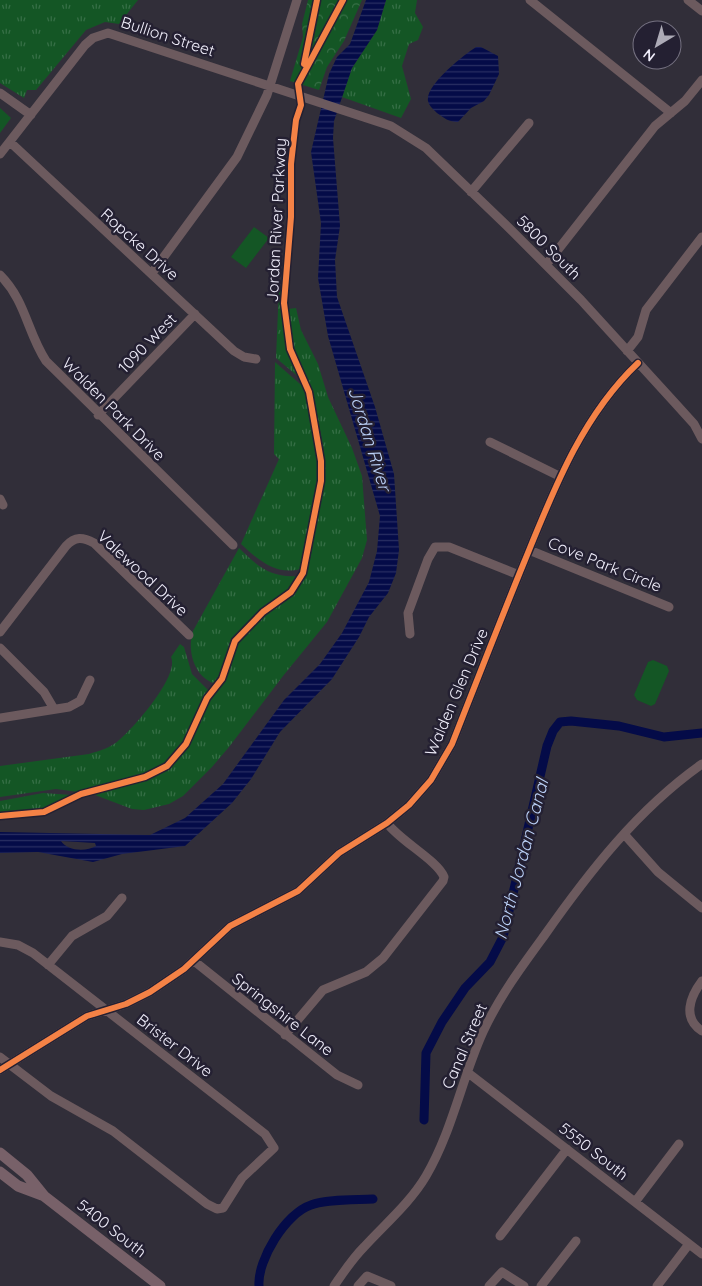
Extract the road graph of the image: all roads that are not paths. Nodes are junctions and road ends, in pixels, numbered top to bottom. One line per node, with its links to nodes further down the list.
1 (297, 0): 6 (street)
2 (530, 0): 9 (street)
3 (688, 0): 4 (street)
4 (702, 11)
5 (702, 80): 9 (street)
6 (270, 85): 8 (street, Bullion Street); 10 (street, Bullion Street); 17 (street)
7 (0, 93): 10 (street)
8 (348, 110): 14 (street, 5800 South)
9 (671, 113): 16 (street)
10 (31, 115): 12 (street, Bullion Street)
11 (529, 123): 14 (street)
12 (10, 142): 13 (street, Bullion Street); 17 (street, Ropcke Drive)
13 (0, 154)
14 (472, 192): 16 (street, 5800 South)
15 (702, 237): 20 (street)
16 (546, 265): 20 (street, 5800 South)
17 (152, 273): 19 (street, Ropcke Drive)
18 (0, 275): 23 (street, Walden Park Drive)
19 (195, 314): 21 (street, Ropcke Drive); 23 (street, 1090 West)
20 (627, 351): 22 (street, 5800 South)
21 (256, 359)
22 (638, 363): 24 (street, 5800 South); 26 (street, Walden Glen Drive)
23 (98, 414): 27 (street, Walden Park Drive)
24 (702, 439)
25 (490, 442): 26 (street)
26 (560, 476): 28 (street, Walden Glen Drive)
27 (233, 545)
28 (529, 550): 29 (street, Walden Glen Drive); 30 (street, Cove Park Circle)
29 (519, 575): 32 (street); 39 (street, Walden Glen Drive)
30 (669, 607)
31 (0, 632): 33 (street, Valewood Drive)
32 (410, 634)
33 (189, 635)
34 (0, 648): 36 (street)
35 (90, 680): 36 (street)
36 (54, 710): 37 (street)
37 (0, 718)
38 (702, 764): 40 (street, Canal Street)
39 (387, 823): 44 (street, Walden Glen Drive); 49 (street)
40 (624, 834): 42 (street); 53 (street, Canal Street)
41 (122, 898): 45 (street)
42 (702, 908)
43 (0, 942): 45 (street, Brister Drive)
44 (194, 961): 47 (street, Walden Glen Drive); 49 (street, Springshire Lane)
45 (48, 965): 47 (street, Brister Drive)
46 (702, 981): 48 (street)
47 (105, 1009): 51 (street, Walden Glen Drive); 51 (street, Brister Drive)
48 (702, 1031)
49 (285, 1035): 54 (street, Springshire Lane)
50 (0, 1057): 51 (street)
51 (8, 1063): 52 (street, Walden Glen Drive)
52 (0, 1070)
53 (467, 1072): 56 (street, 5550 South); 66 (street, Canal Street)
54 (358, 1085)
55 (680, 1144): 60 (street)
56 (567, 1149): 60 (street, 5550 South); 61 (street)
57 (0, 1153): 59 (main road, 5400 South)
58 (0, 1172): 59 (main road, 5400 South)
59 (44, 1196): 65 (main road, 5400 South)
60 (635, 1202): 63 (street, 5550 South)
61 (500, 1236)
62 (576, 1241): 71 (street)
63 (689, 1244): 64 (street, 5550 South); 72 (street)
64 (702, 1254)
65 (160, 1286)
66 (334, 1286)
67 (358, 1286): 68 (street)
68 (391, 1286)
69 (488, 1286): 70 (street)
70 (524, 1286)
71 (541, 1286)
72 (657, 1286)

